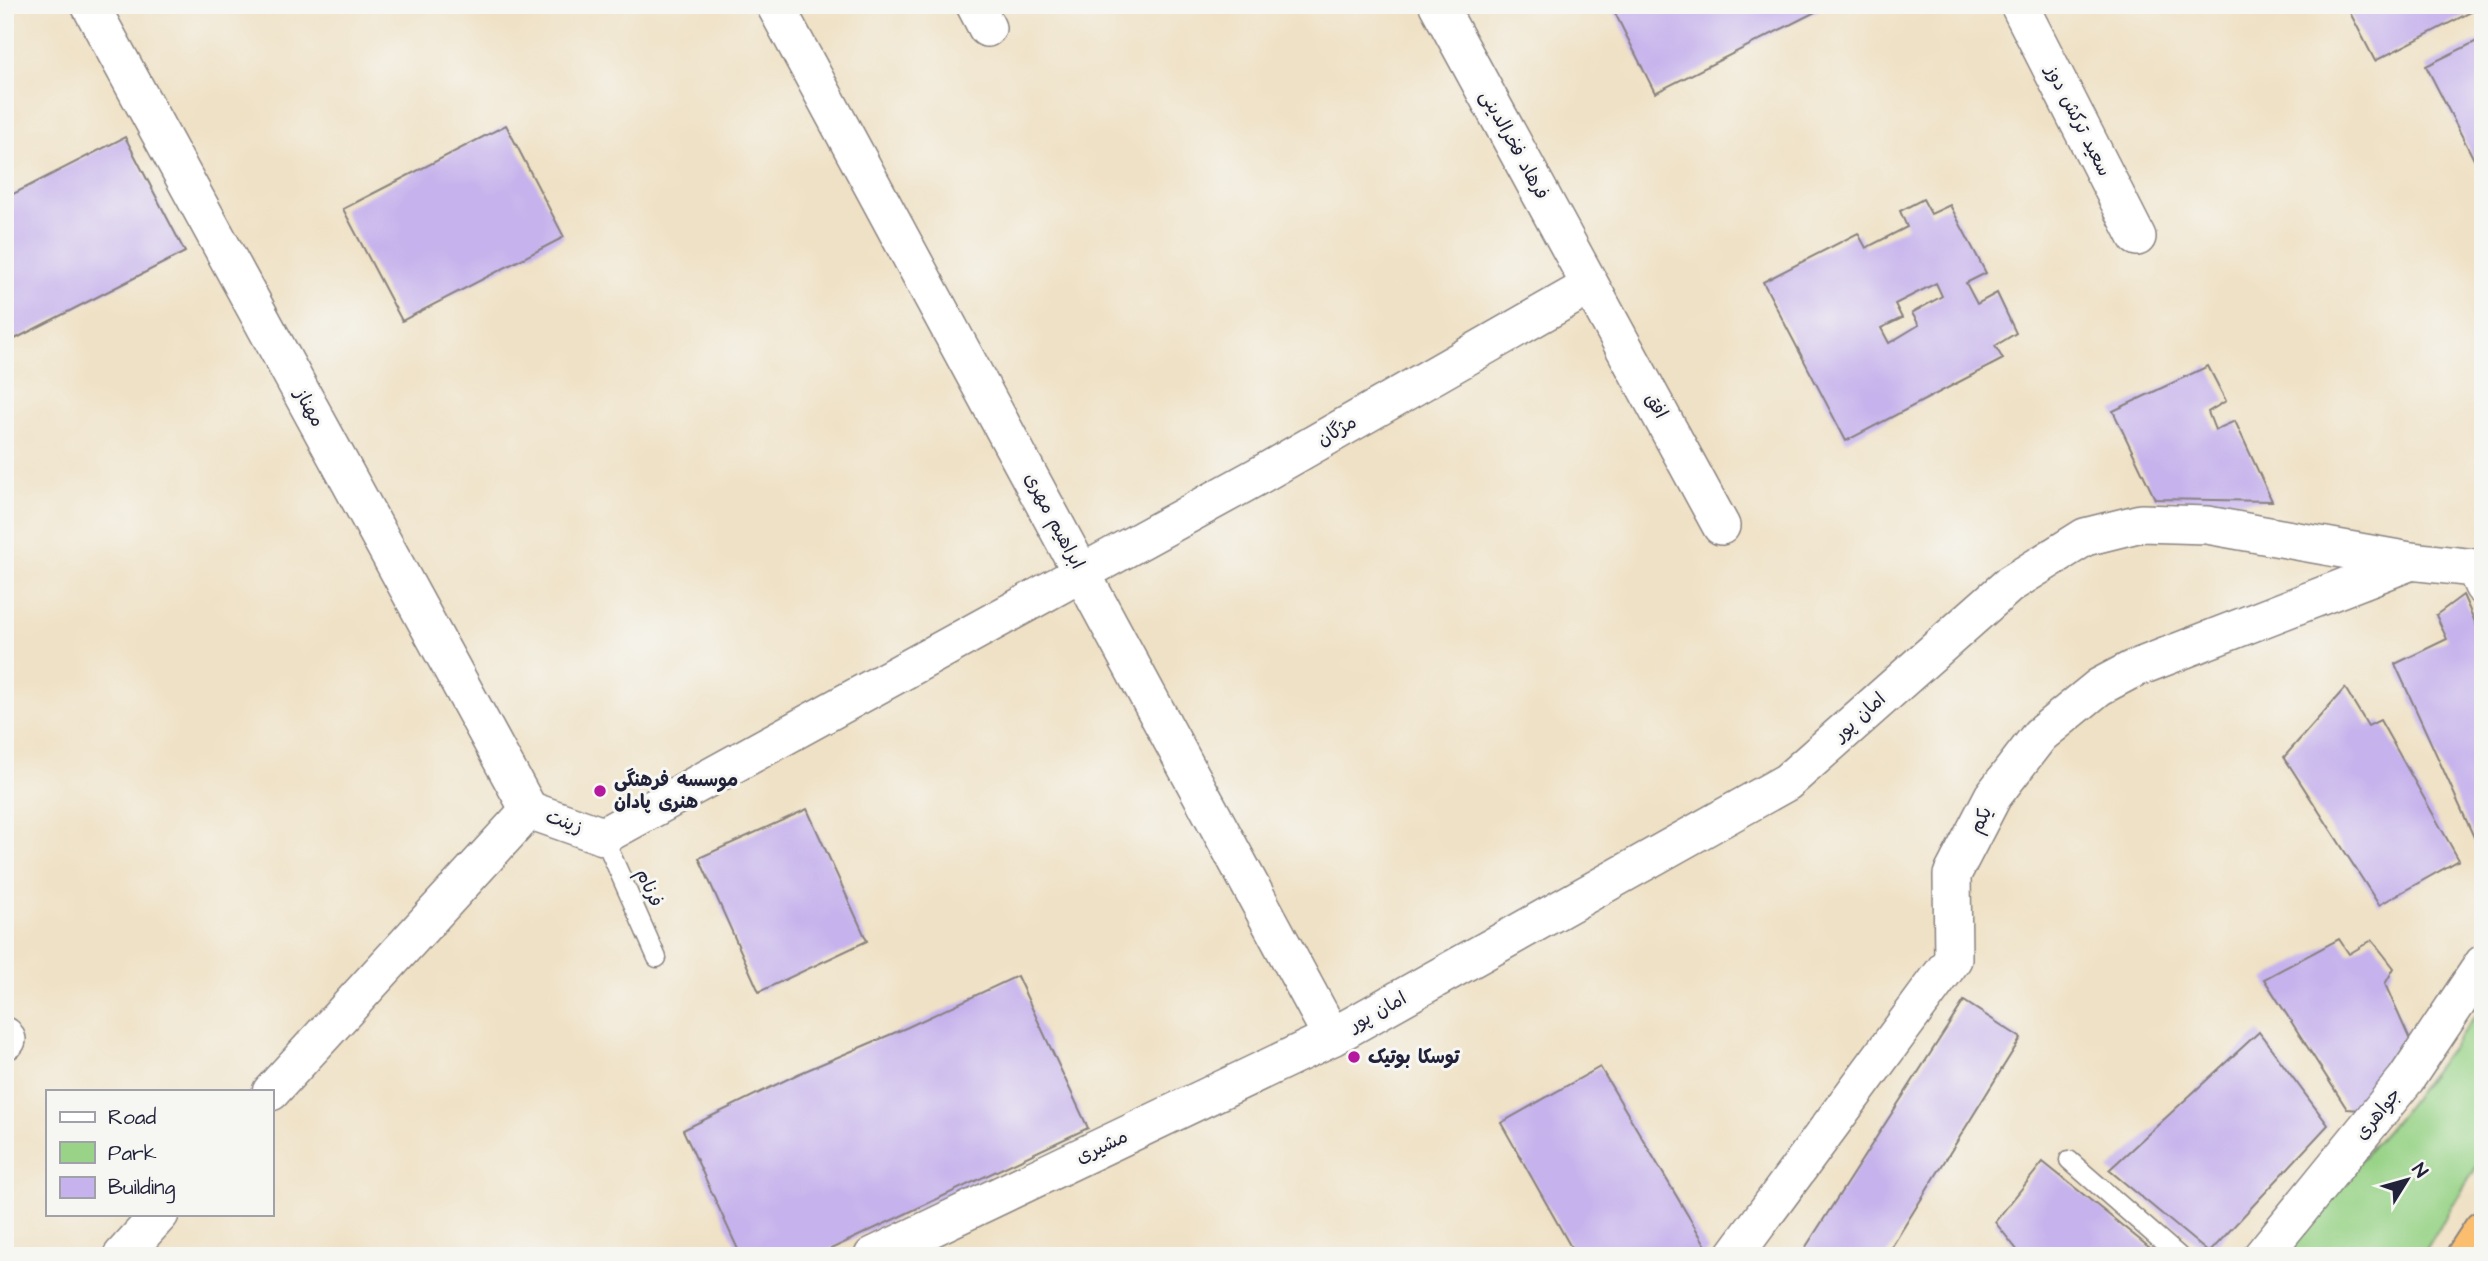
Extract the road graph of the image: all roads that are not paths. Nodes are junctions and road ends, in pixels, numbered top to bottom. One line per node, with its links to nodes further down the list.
1 (90, 5): 11 (street, مهناز)
2 (775, 5): 9 (street, ابراهیم مهری)
3 (1438, 5): 6 (street, فرهاد فخرالدینی)
4 (2019, 5): 5 (street, سعید ترکش دوز)
5 (2137, 237)
6 (1590, 286): 7 (street, افق); 9 (street, مژگان)
7 (1721, 526)
8 (2410, 561): 10 (street, امان پور); 15 (street, امان پور); 22 (street, یکم)
9 (1081, 573): 12 (street, زینت); 15 (street, ابراهیم مهری)
10 (2483, 586)
11 (529, 810): 12 (street, زینت); 16 (street, زینت)
12 (603, 836): 13 (lane, فرنام)
13 (657, 958)
14 (2483, 964): 24 (street, جواهری)
15 (1332, 1037): 21 (street, مشیری)
16 (273, 1090)
17 (2069, 1160): 23 (lane)
18 (158, 1216): 20 (street)
19 (2483, 1230): 25 (highway)
20 (122, 1256)
21 (873, 1256)
22 (1734, 1256)
23 (2179, 1256)
24 (2262, 1256)
25 (2466, 1256)

